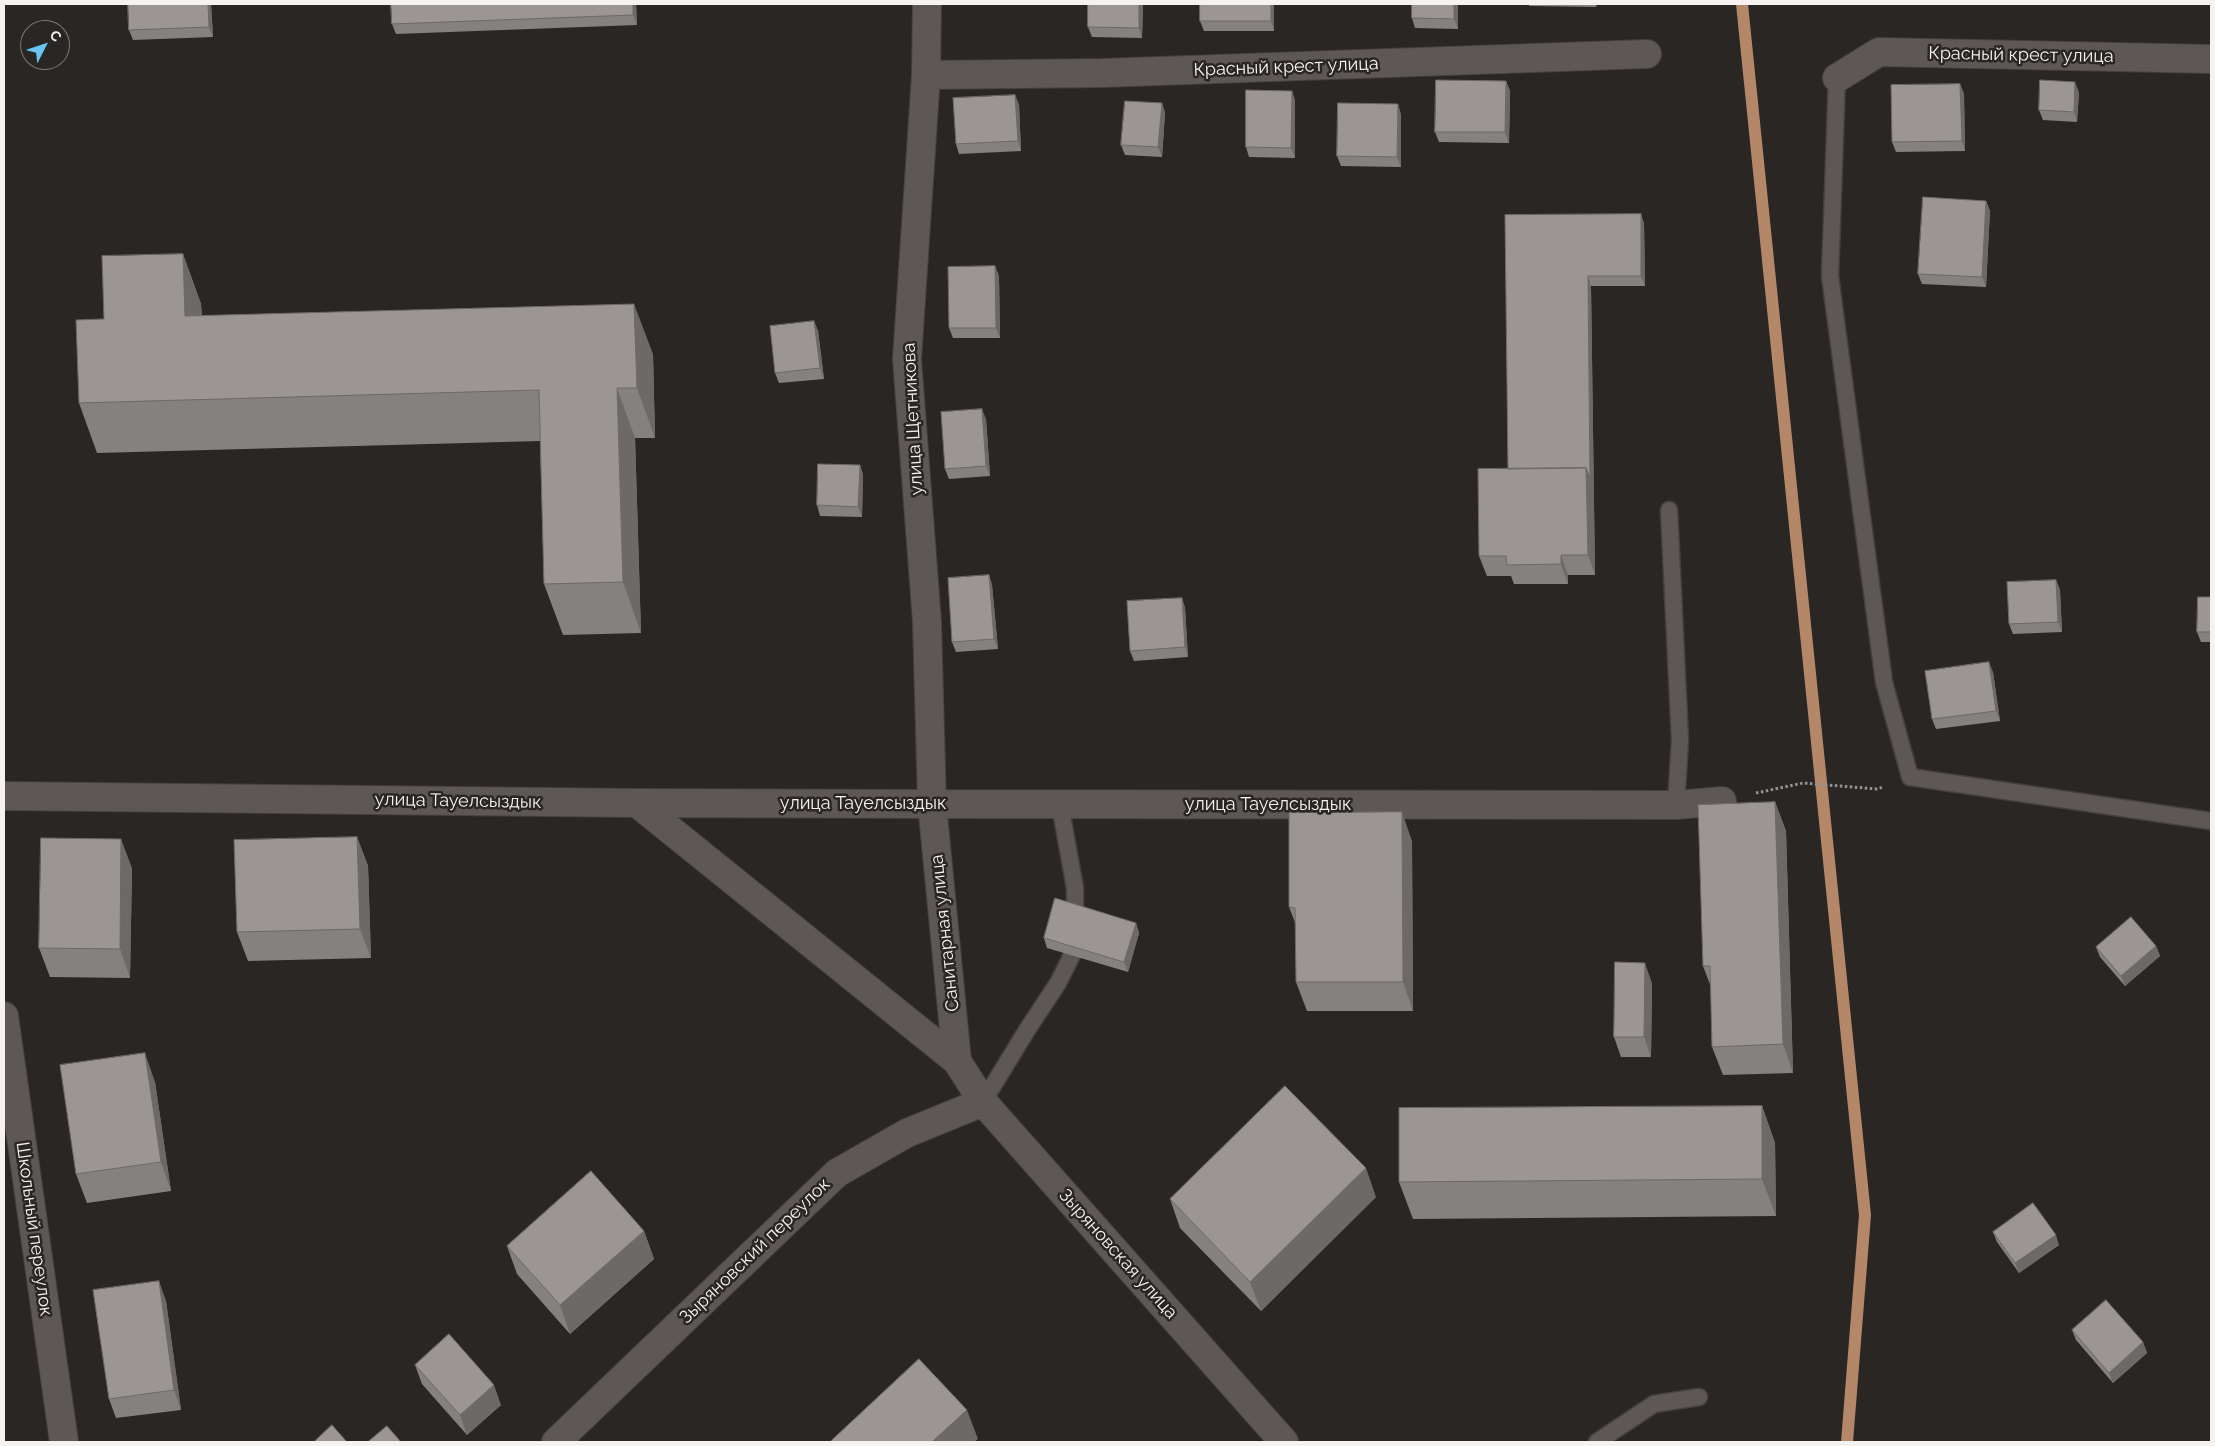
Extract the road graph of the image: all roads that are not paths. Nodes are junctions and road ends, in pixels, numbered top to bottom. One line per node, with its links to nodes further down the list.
1 (927, 4): 4 (street, улица Щетникова)
2 (1646, 54): 4 (street, Красный крест улица)
3 (2211, 59): 5 (street, Красный крест улица)
4 (926, 75): 10 (street, улица Щетникова)
5 (1837, 78): 13 (lane)
6 (1669, 510): 11 (lane)
7 (4, 796): 9 (street, улица Тауелсыздык)
8 (1722, 801): 11 (street, улица Тауелсыздык)
9 (637, 803): 10 (street, улица Тауелсыздык); 15 (street)
10 (932, 804): 12 (street, улица Тауелсыздык); 15 (street, Санитарная улица)
11 (1676, 804): 12 (street, улица Тауелсыздык)
12 (1060, 805): 16 (lane)
13 (2211, 821)
14 (4, 1016): 18 (street, Школьный переулок)
15 (957, 1061): 16 (street, Зыряновская улица)
16 (983, 1102): 19 (street, Зыряновский переулок); 20 (street, Зыряновская улица)
17 (1699, 1397): 21 (lane)
18 (64, 1442)
19 (556, 1442)
20 (1284, 1442)
21 (1597, 1442)

